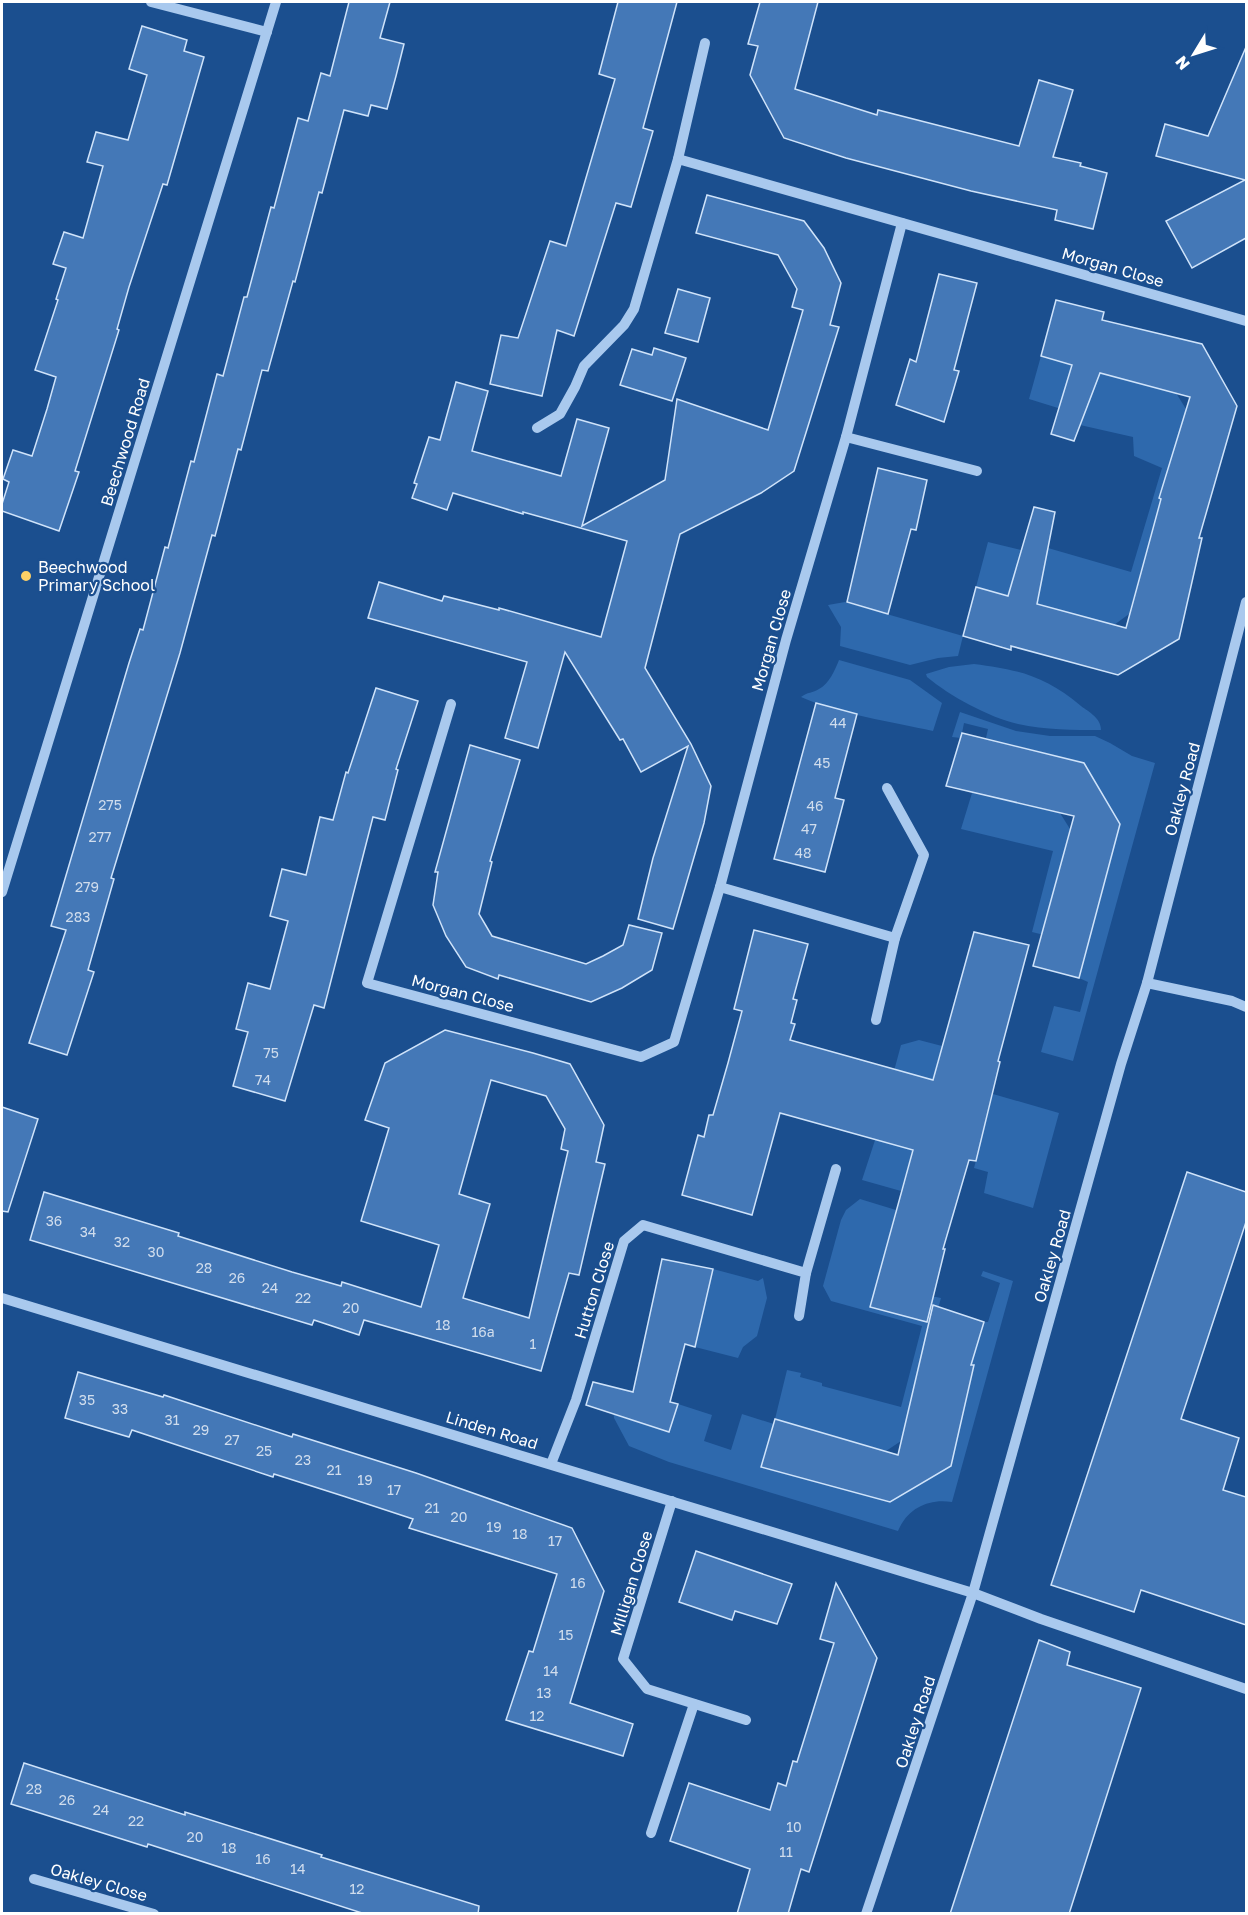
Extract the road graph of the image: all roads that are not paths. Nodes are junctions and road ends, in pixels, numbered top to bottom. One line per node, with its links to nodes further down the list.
1 (151, 2): 3 (street)
2 (276, 2): 3 (street, Beechwood Road)
3 (267, 32): 15 (street, Beechwood Road)
4 (705, 43): 5 (street)
5 (678, 159): 6 (street, Morgan Close); 8 (street)
6 (902, 223): 7 (street, Morgan Close); 9 (street, Morgan Close)
7 (1246, 321)
8 (537, 428)
9 (846, 437): 10 (street); 14 (street, Morgan Close)
10 (977, 471)
11 (1246, 602): 17 (street, Oakley Road)
12 (451, 704): 14 (street, Morgan Close)
13 (887, 788): 16 (street)
14 (720, 888): 16 (street)
15 (2, 892)
16 (895, 938): 19 (street)
17 (1147, 983): 18 (street); 26 (street, Oakley Road)
18 (1246, 1007)
19 (876, 1020)
20 (836, 1169): 21 (street)
21 (806, 1273): 23 (street); 24 (street, Hutton Close)
22 (2, 1298): 24 (street, Linden Road)
23 (799, 1316)
24 (552, 1464): 25 (street, Linden Road)
25 (672, 1501): 26 (street, Linden Road); 28 (street, Milligan Close)
26 (973, 1593): 27 (street, Linden Road); 33 (street, Oakley Road)
27 (1246, 1689)
28 (694, 1704): 29 (street, Milligan Close); 30 (street)
29 (746, 1720)
30 (651, 1833)
31 (34, 1879): 32 (street, Oakley Close)
32 (154, 1914)
33 (866, 1914)

